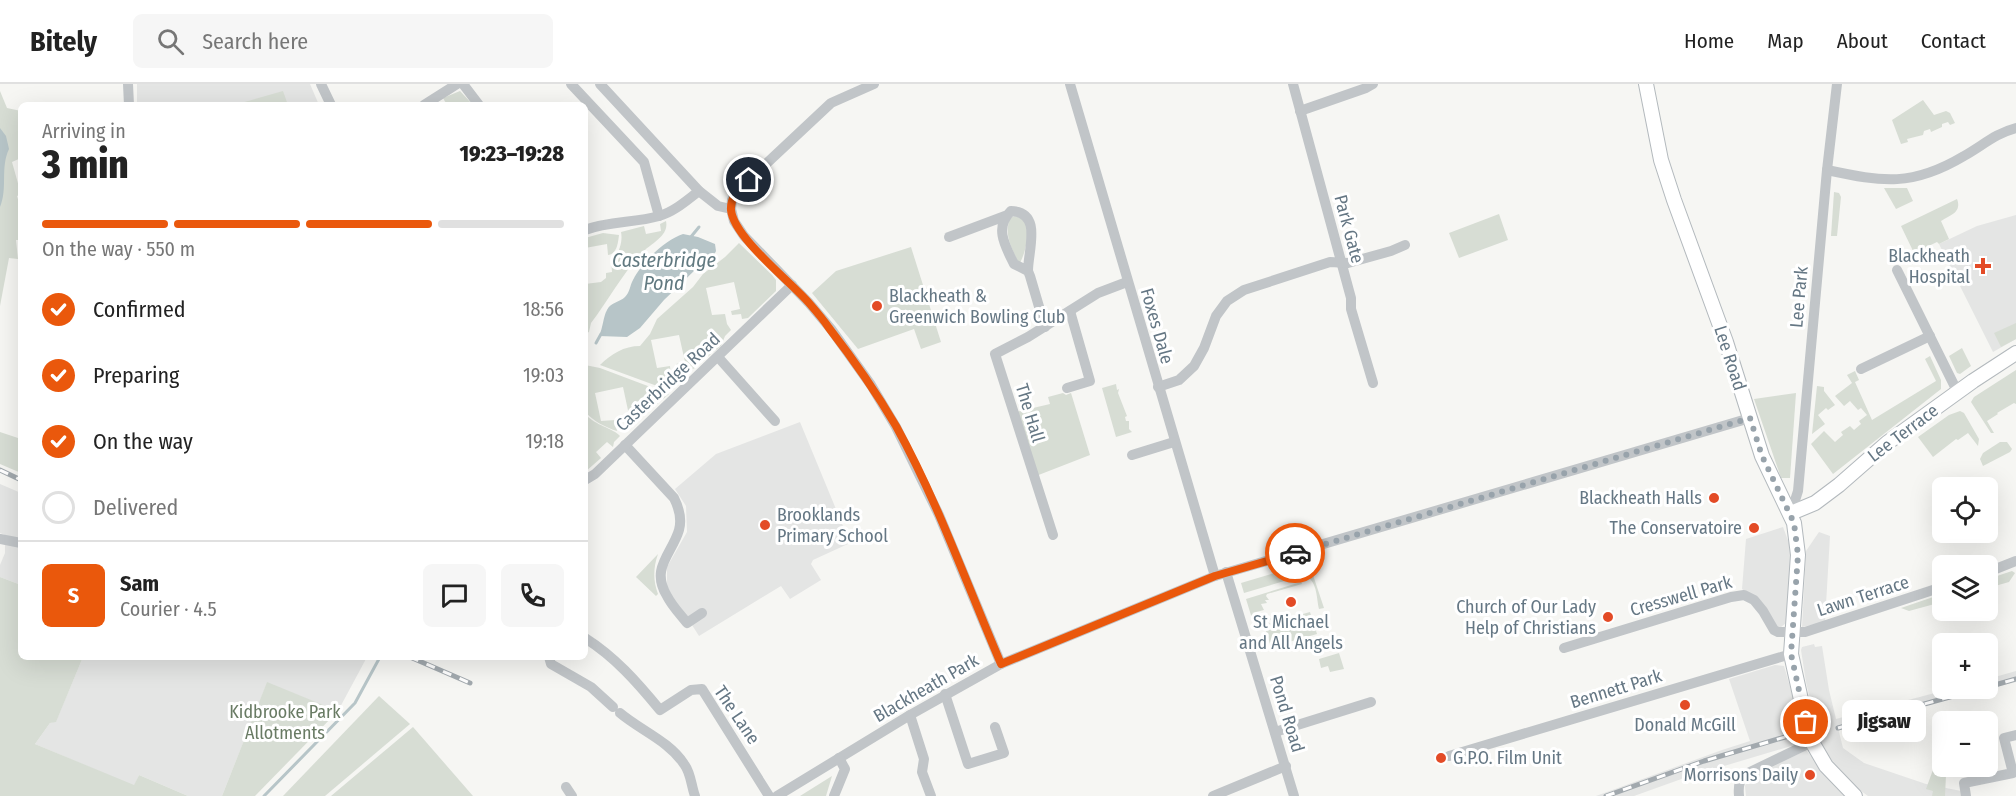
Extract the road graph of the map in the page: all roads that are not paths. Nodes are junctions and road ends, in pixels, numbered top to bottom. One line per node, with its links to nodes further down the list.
1 (128, 84): 13 (street)
2 (321, 84): 14 (street)
3 (457, 84): 15 (street)
4 (463, 84): 16 (street)
5 (571, 84): 18 (street)
6 (600, 84): 22 (street)
7 (874, 84): 23 (street)
8 (1070, 84): 32 (street, Foxes Dale)
9 (1293, 84): 19 (street, Park Gate)
10 (1373, 84): 19 (street)
11 (1646, 84): 44 (main road, Lee Road)
12 (1838, 84): 21 (street, Lee Park)
13 (129, 102)
14 (330, 102)
15 (429, 102)
16 (476, 102)
17 (588, 102): 24 (street)
18 (588, 102)
19 (1300, 111): 29 (street, Park Gate)
20 (2016, 128): 21 (street)
21 (1827, 170): 50 (street, Lee Park)
22 (699, 191): 23 (street); 24 (street)
23 (731, 209): 33 (street)
24 (659, 216): 26 (street)
25 (1005, 216): 27 (street); 31 (street); 31 (street)
26 (588, 229)
27 (949, 237)
28 (1405, 245): 29 (street)
29 (1341, 262): 40 (street, Park Gate); 41 (street)
30 (1897, 270): 36 (street)
31 (1028, 271): 35 (street)
32 (1127, 282): 34 (street, The Hall); 41 (street, Foxes Dale)
33 (792, 285): 38 (street, Casterbridge Road); 65 (street)
34 (1070, 311): 35 (street, The Hall); 42 (street)
35 (1045, 327): 51 (street, The Hall)
36 (1930, 336): 39 (street); 43 (street)
37 (2016, 353): 43 (main road, Lee Terrace)
38 (718, 357): 45 (street); 47 (street, Casterbridge Road)
39 (1861, 369)
40 (1373, 383)
41 (1158, 387): 46 (street, Foxes Dale)
42 (1067, 388)
43 (1958, 393): 50 (main road, Lee Terrace)
44 (1750, 418): 50 (main road, Lee Road); 56 (street, Blackheath Park)
45 (775, 421)
46 (1174, 442): 48 (street); 57 (street, Foxes Dale)
47 (625, 445): 49 (street, Casterbridge Road); 59 (street)
48 (1132, 454)
49 (588, 478)
50 (1791, 513): 60 (main road, Lee Road)
51 (1053, 535)
52 (0, 539): 53 (street)
53 (18, 542)
54 (2016, 561): 55 (street)
55 (1998, 568)
56 (1226, 572): 57 (street, Blackheath Park); 70 (street, Pond Road)
57 (1215, 576): 65 (street, Blackheath Park)
58 (1932, 590): 60 (street, Lawn Terrace)
59 (702, 613)
60 (1792, 632): 62 (street, Cresswell Park); 63 (main road, Lee Road)
61 (588, 640): 78 (street, The Lane)
62 (1564, 648)
63 (1791, 654): 72 (main road, Lee Road, bridge); 73 (street, Bennett Park)
64 (550, 660): 77 (street)
65 (1001, 664): 66 (street, Blackheath Park)
66 (945, 694): 68 (street, Blackheath Park); 69 (street)
67 (1371, 702): 70 (street)
68 (909, 715): 74 (street, Blackheath Park); 81 (street)
69 (995, 726)
70 (1275, 732): 75 (street, Pond Road)
71 (2016, 735): 85 (street)
72 (1812, 742): 76 (main road, Lee Road); 84 (street)
73 (1449, 756)
74 (839, 758): 79 (street, Blackheath Park); 80 (street)
75 (1286, 766): 82 (street); 83 (street, Pond Road)
76 (1856, 795)
77 (695, 796)
78 (769, 796)
79 (777, 796)
80 (834, 796)
81 (931, 796)
82 (1213, 796)
83 (1294, 796)
84 (1739, 796)
85 (1966, 796)

